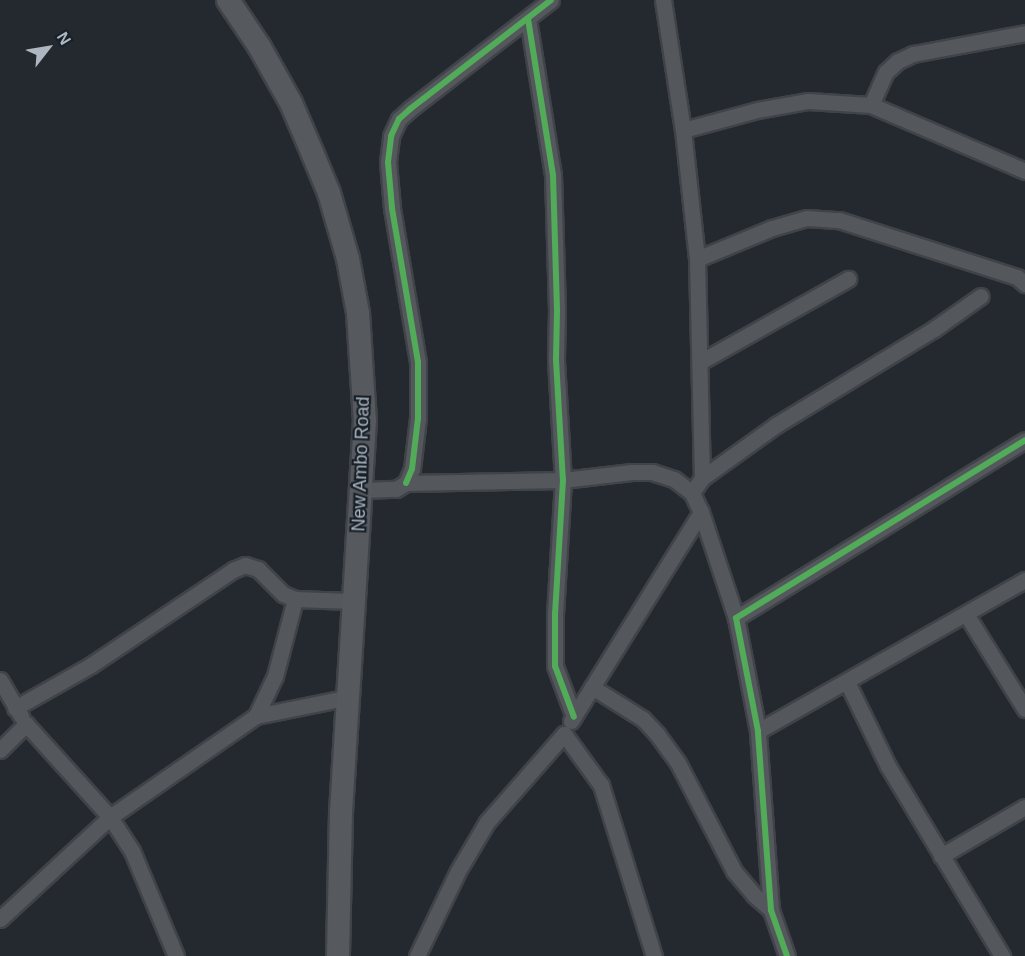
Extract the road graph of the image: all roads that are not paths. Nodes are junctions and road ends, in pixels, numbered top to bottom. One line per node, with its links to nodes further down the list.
1 (228, 0): 18 (main road, New Ambo Road)
2 (551, 0): 4 (street)
3 (663, 0): 7 (street)
4 (528, 19): 16 (street); 17 (street)
5 (1025, 33): 6 (street)
6 (871, 105): 7 (street); 8 (street)
7 (683, 130): 9 (street)
8 (1025, 171)
9 (697, 259): 11 (street); 13 (street)
10 (848, 279): 13 (street)
11 (1025, 284)
12 (981, 296): 15 (street)
13 (700, 362): 15 (street)
14 (1025, 440): 25 (street)
15 (702, 478): 19 (street)
16 (562, 480): 17 (street); 19 (street); 33 (street)
17 (406, 483): 18 (street)
18 (361, 490): 23 (main road, New Ambo Road)
19 (692, 493): 20 (street)
20 (701, 512): 25 (street); 28 (street)
21 (1025, 580): 24 (street)
22 (295, 599): 23 (street); 30 (street); 32 (street)
23 (352, 601): 29 (main road, New Ambo Road)
24 (966, 614): 27 (street); 31 (street)
25 (736, 618): 35 (street)
26 (0, 680): 30 (street)
27 (847, 682): 35 (street); 40 (street)
28 (592, 687): 33 (street); 41 (street)
29 (349, 697): 32 (street); 44 (main road, New Ambo Road)
30 (8, 701): 34 (street)
31 (1025, 709)
32 (256, 716): 39 (street)
33 (574, 717): 36 (street)
34 (26, 724): 37 (street); 39 (street)
35 (758, 731): 41 (street)
36 (564, 734): 45 (street); 46 (street)
37 (0, 750)
38 (1025, 807): 40 (street)
39 (110, 817): 42 (street); 43 (street)
40 (941, 856): 48 (street)
41 (771, 910): 47 (street)
42 (0, 919)
43 (176, 956)
44 (338, 956)
45 (417, 956)
46 (654, 956)
47 (787, 956)
48 (1002, 956)

